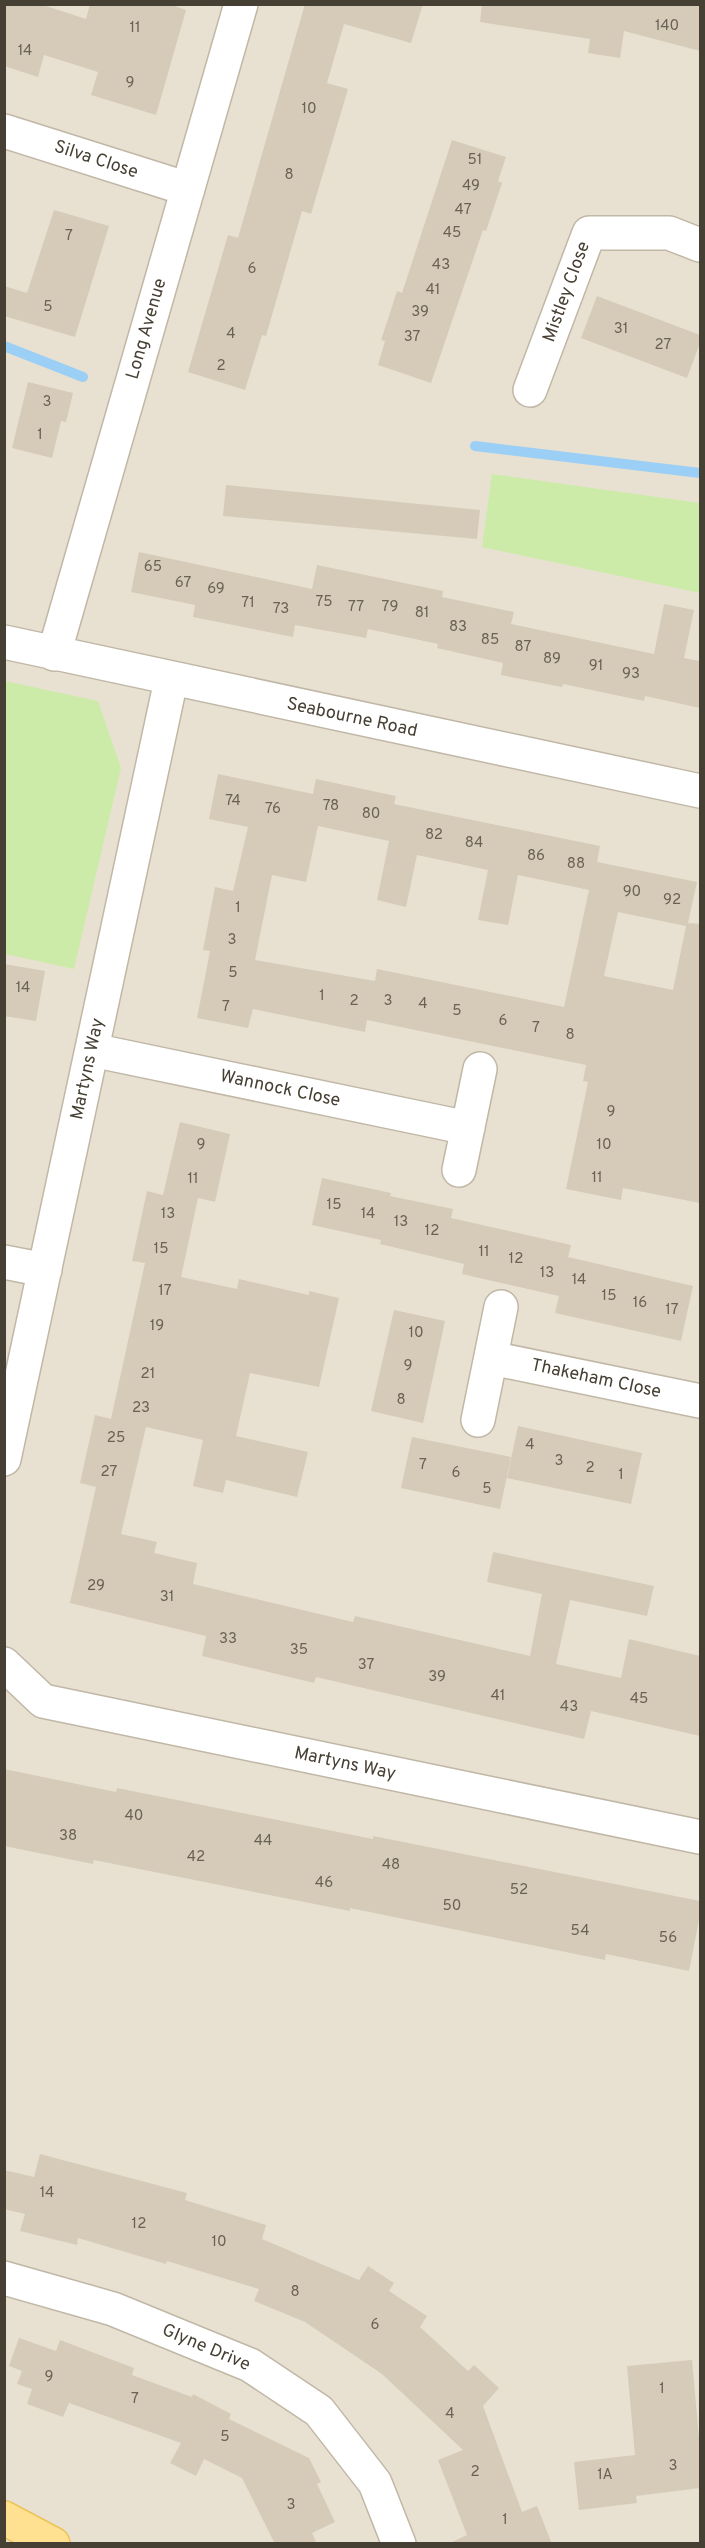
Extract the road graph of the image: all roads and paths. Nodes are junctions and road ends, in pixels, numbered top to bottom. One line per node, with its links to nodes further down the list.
1 (241, 4): 3 (street, Long Avenue)
2 (4, 131): 3 (street, Silva Close)
3 (188, 189): 7 (street, Long Avenue)
4 (700, 245): 5 (street, Mistley Close)
5 (530, 390)
6 (4, 642): 7 (street, Seabourne Road)
7 (54, 654): 8 (street, Seabourne Road)
8 (171, 680): 9 (street, Seabourne Road); 10 (street, Martyns Way)
9 (700, 791)
10 (92, 1050): 12 (street, Wannock Close); 15 (street, Martyns Way)
11 (480, 1069): 12 (street)
12 (468, 1128): 13 (street)
13 (459, 1170)
14 (4, 1262): 15 (street)
15 (45, 1270): 20 (street, Martyns Way)
16 (501, 1307): 17 (street)
17 (491, 1358): 18 (street, Thakeham Close); 19 (street)
18 (700, 1401)
19 (478, 1420)
20 (4, 1459)
21 (4, 1664): 22 (street, Martyns Way)
22 (700, 1837)
23 (4, 2278): 26 (street, Glyne Drive)
24 (4, 2517): 25 (main road)
25 (53, 2544)
26 (399, 2544)

